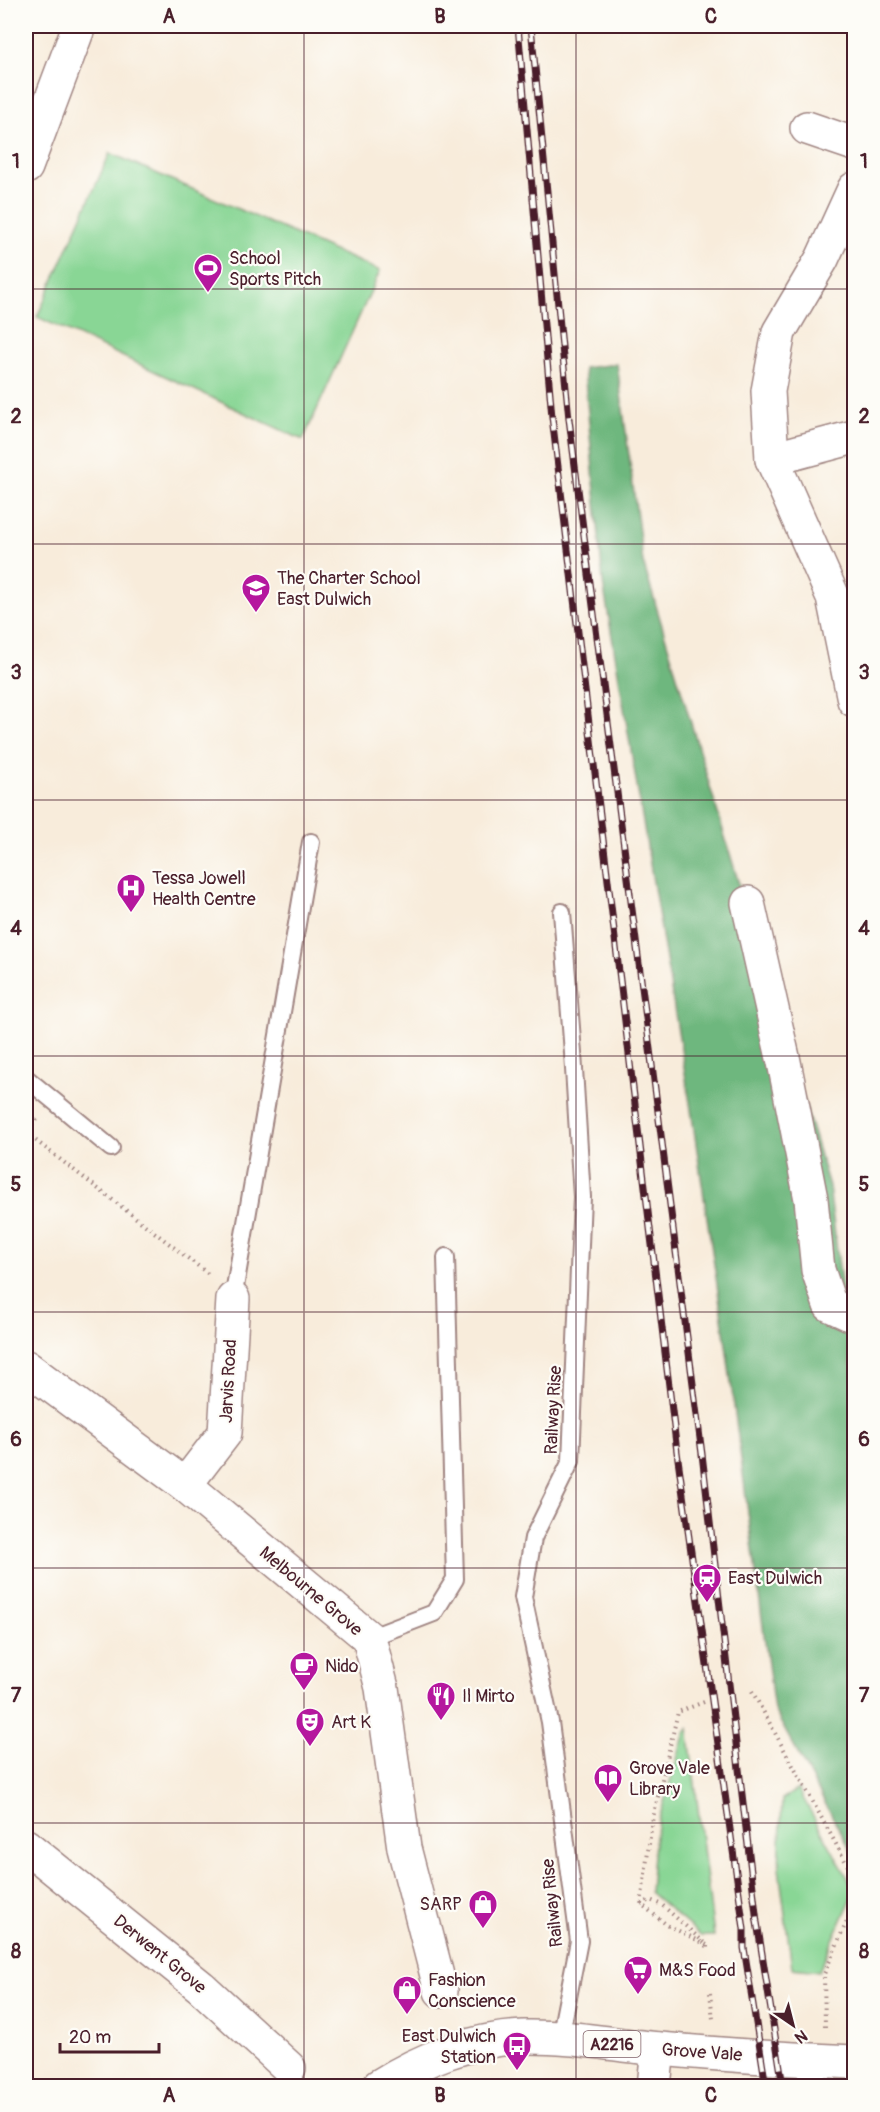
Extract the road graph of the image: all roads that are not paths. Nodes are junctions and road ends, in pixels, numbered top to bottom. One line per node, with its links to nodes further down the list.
1 (79, 26): 4 (street)
2 (807, 128): 3 (street)
3 (855, 144)
4 (26, 167)
5 (855, 189): 7 (street)
6 (855, 436): 7 (street)
7 (772, 459): 8 (street)
8 (855, 700)
9 (311, 842): 15 (lane)
10 (748, 903): 16 (street)
11 (562, 912): 22 (lane, Railway Rise)
12 (26, 1078): 13 (lane)
13 (111, 1148)
14 (446, 1257): 19 (lane)
15 (233, 1297): 18 (street, Jarvis Road)
16 (855, 1316)
17 (26, 1367): 18 (street, Melbourne Grove)
18 (185, 1485): 19 (street, Melbourne Grove)
19 (369, 1638): 21 (street, Melbourne Grove)
20 (26, 1846): 25 (street, Derwent Grove)
21 (441, 1991)
22 (560, 2038): 23 (street, Grove Vale / A2216); 26 (street, Grove Vale / A2216)
23 (658, 2049): 24 (street, Grove Vale / A2216); 27 (street)
24 (840, 2061)
25 (289, 2068)
26 (380, 2086)
27 (654, 2086)

